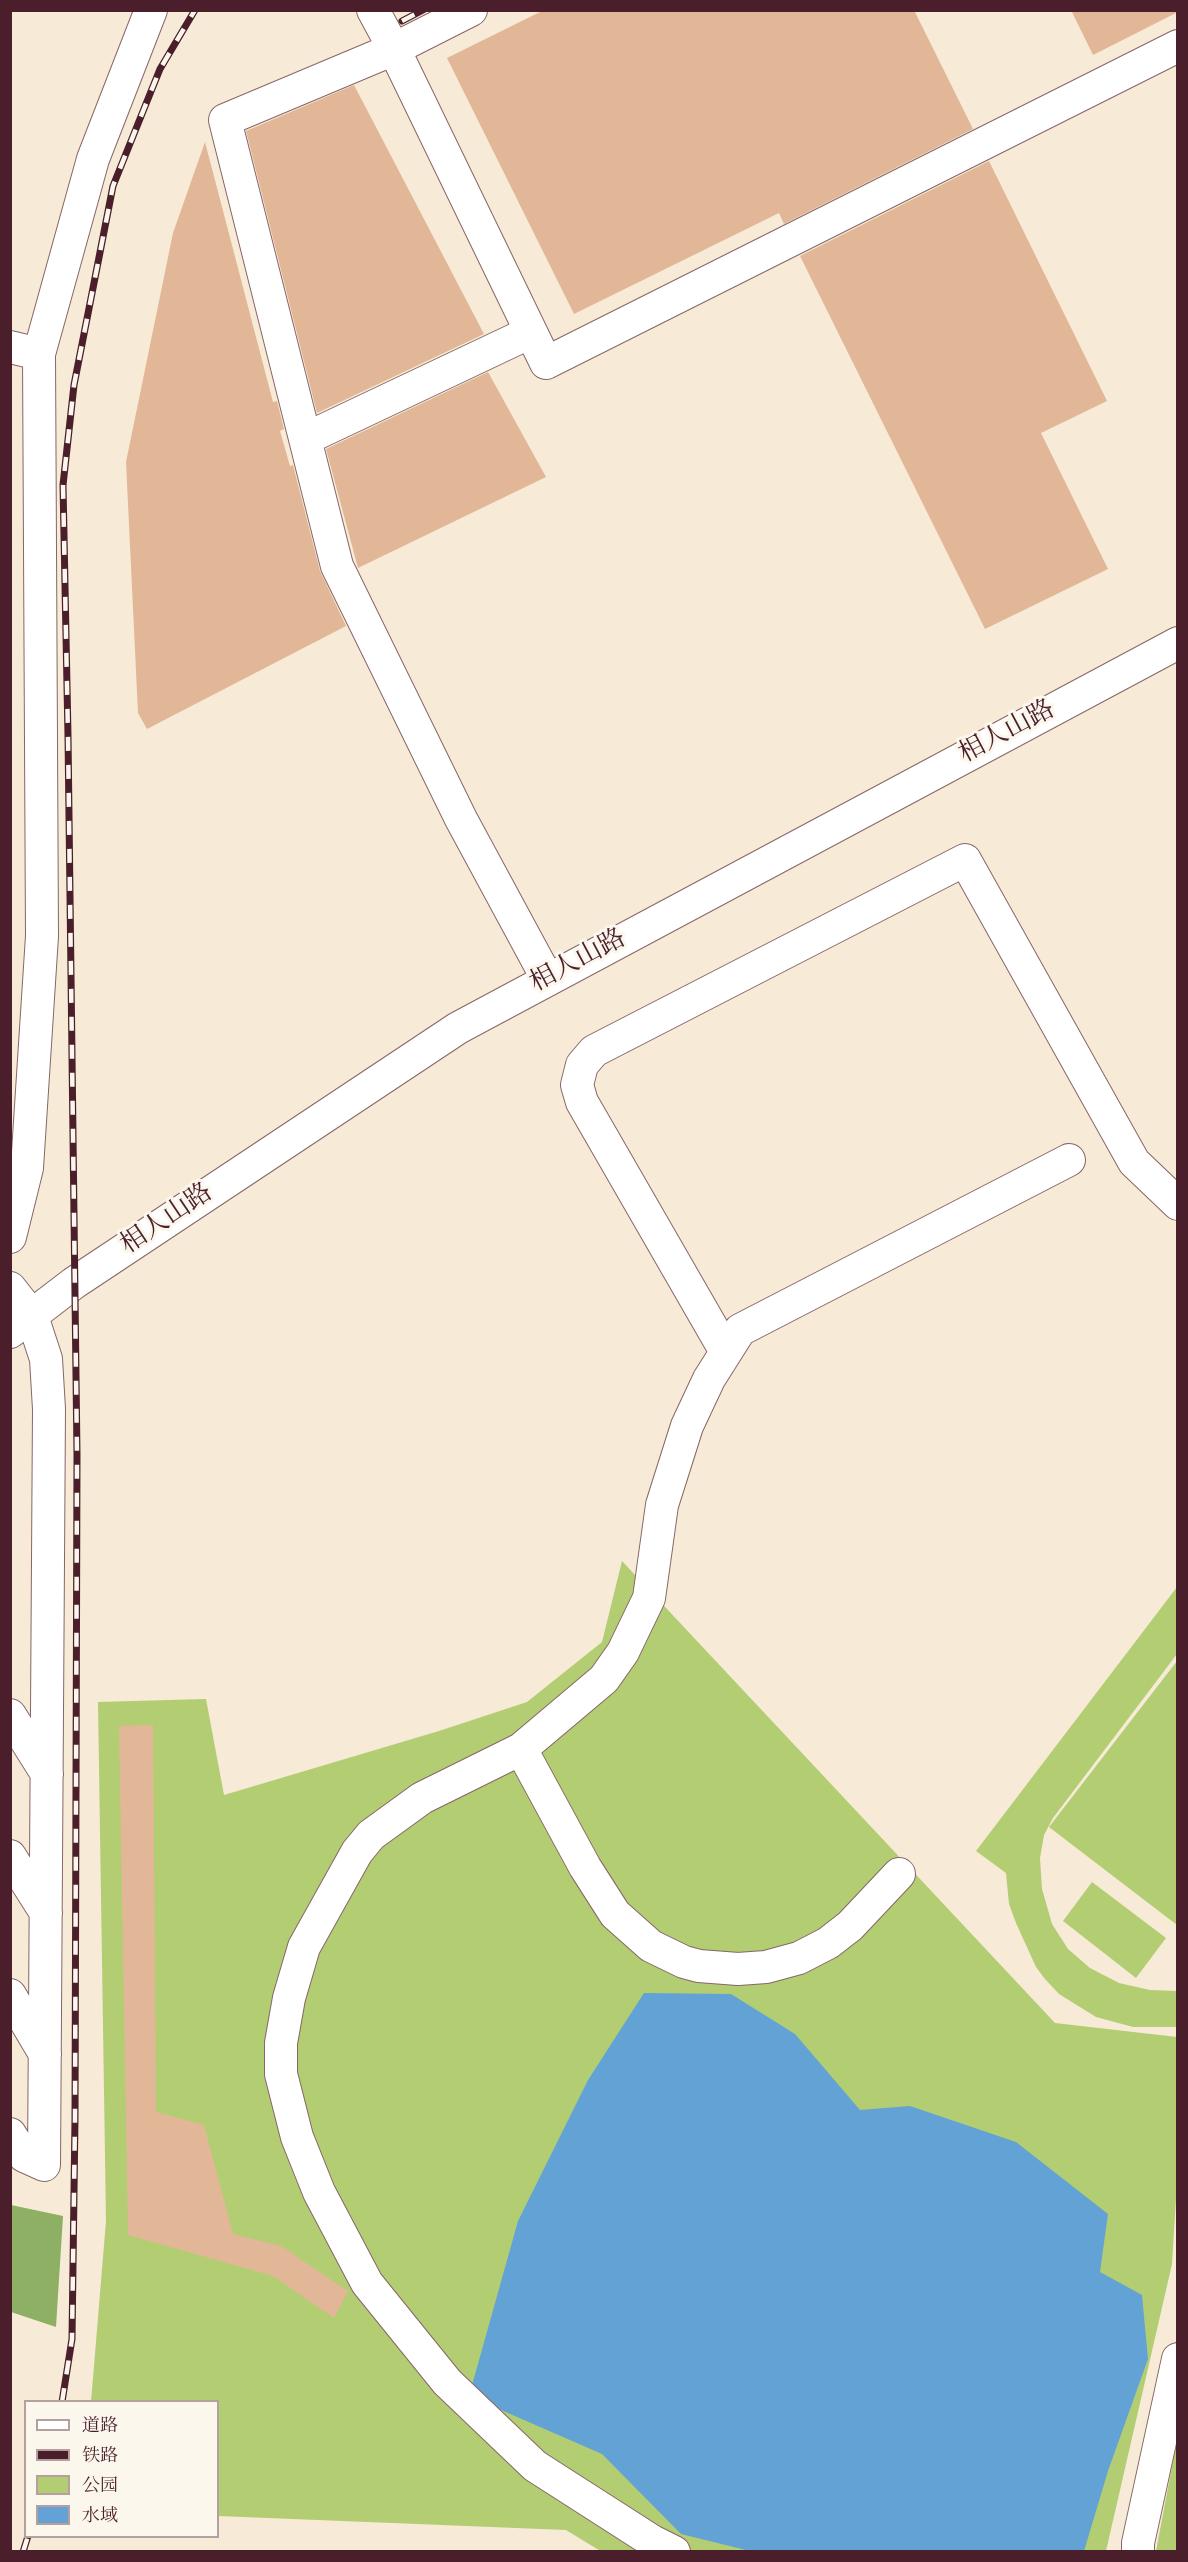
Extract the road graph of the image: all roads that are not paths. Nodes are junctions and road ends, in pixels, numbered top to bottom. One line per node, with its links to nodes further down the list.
1 (151, 10): 7 (street)
2 (373, 10): 5 (street)
3 (471, 10): 5 (street)
4 (1178, 46): 6 (street)
5 (394, 49): 6 (street); 8 (street)
6 (531, 332): 8 (street)
7 (25, 351): 13 (street)
8 (305, 439): 10 (street)
9 (1178, 643): 10 (street, 相人山路)
10 (548, 980): 15 (street, 相人山路)
11 (1069, 1160): 16 (street)
12 (1178, 1204): 16 (street)
13 (10, 1236)
14 (10, 1287): 15 (street)
15 (21, 1324): 19 (street)
16 (726, 1352): 18 (street)
17 (10, 1715): 19 (street)
18 (522, 1749): 21 (street); 27 (street)
19 (47, 1774): 22 (street)
20 (10, 1856): 22 (street)
21 (899, 1874)
22 (46, 1913): 24 (street)
23 (10, 1995): 24 (street)
24 (45, 2055): 25 (street)
25 (10, 2134)
26 (1178, 2359): 28 (street)
27 (674, 2552)
28 (1138, 2552)

